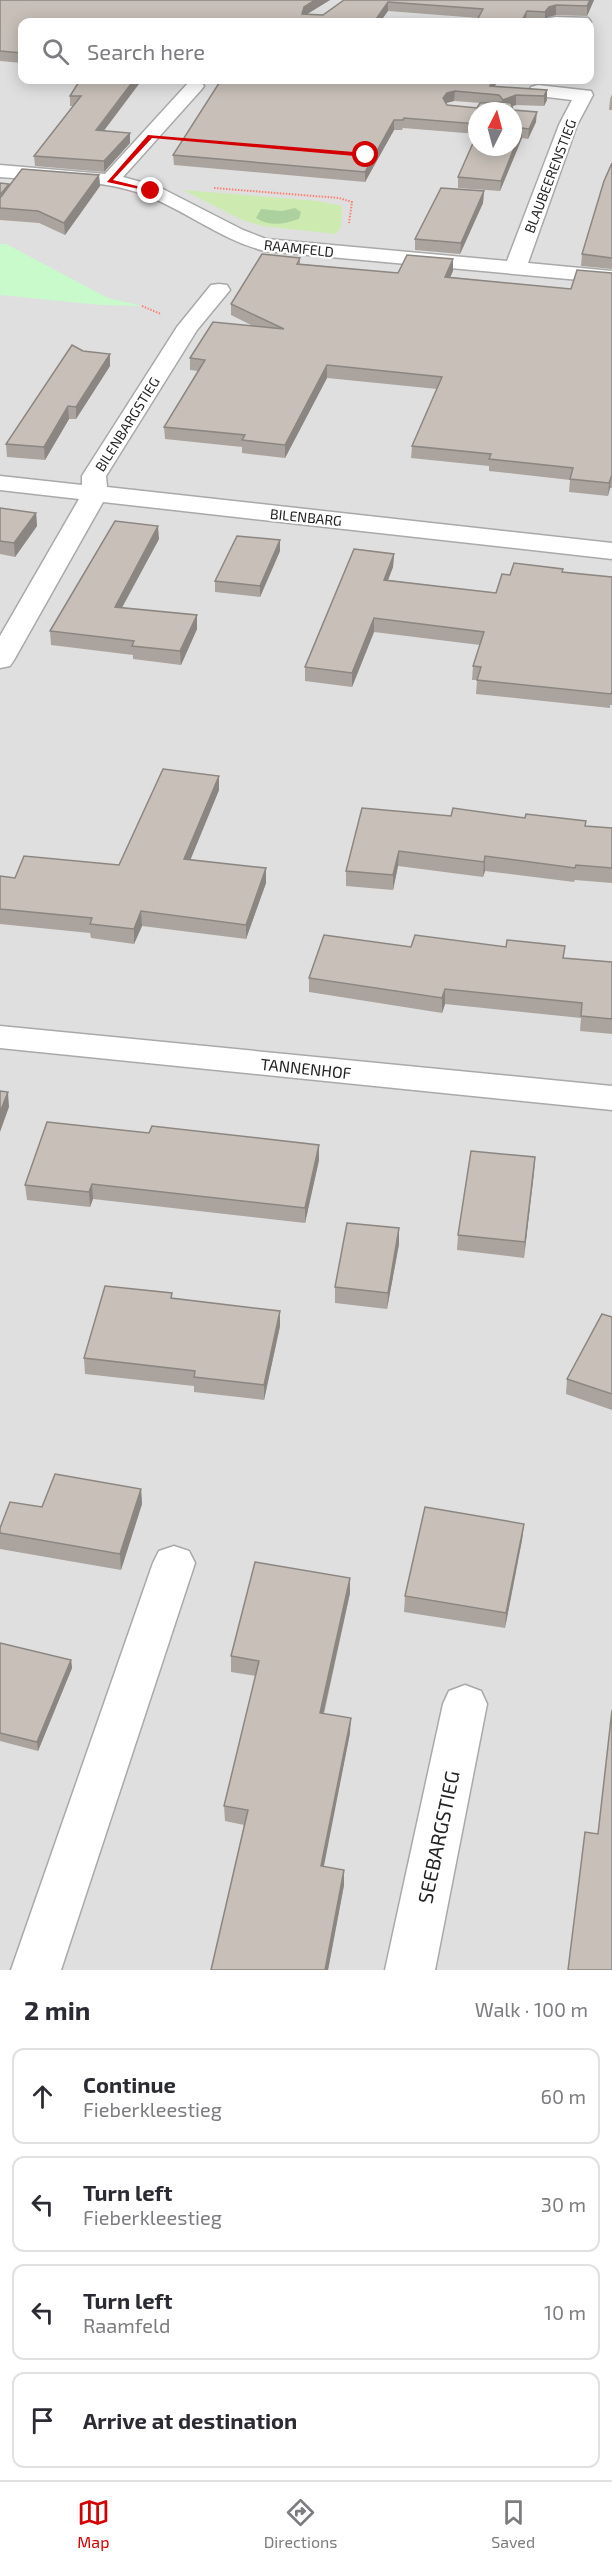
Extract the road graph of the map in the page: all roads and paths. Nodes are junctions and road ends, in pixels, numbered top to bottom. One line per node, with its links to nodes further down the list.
1 (195, 86): 4 (street)
2 (549, 104): 7 (street, BLAUBEERENSTIEG)
3 (0, 171): 4 (street, RAAMFELD)
4 (109, 181): 5 (street, RAAMFELD)
5 (151, 191): 6 (street, RAAMFELD); 6 (path)
6 (336, 252): 7 (street, RAAMFELD)
7 (515, 268): 8 (street, RAAMFELD)
8 (612, 277)
9 (219, 290): 11 (street, BILENBARGSTIEG)
10 (0, 483): 11 (street, BILENBARG)
11 (95, 493): 12 (street, BILENBARG); 13 (street, BILENBARGSTIEG)
12 (612, 551)
13 (0, 660)
14 (0, 1037): 15 (street, TANNENHOF)
15 (612, 1098)
16 (174, 1563): 18 (street)
17 (465, 1704): 19 (street, SEEBARGSTIEG)
18 (36, 1970)
19 (410, 1970)

